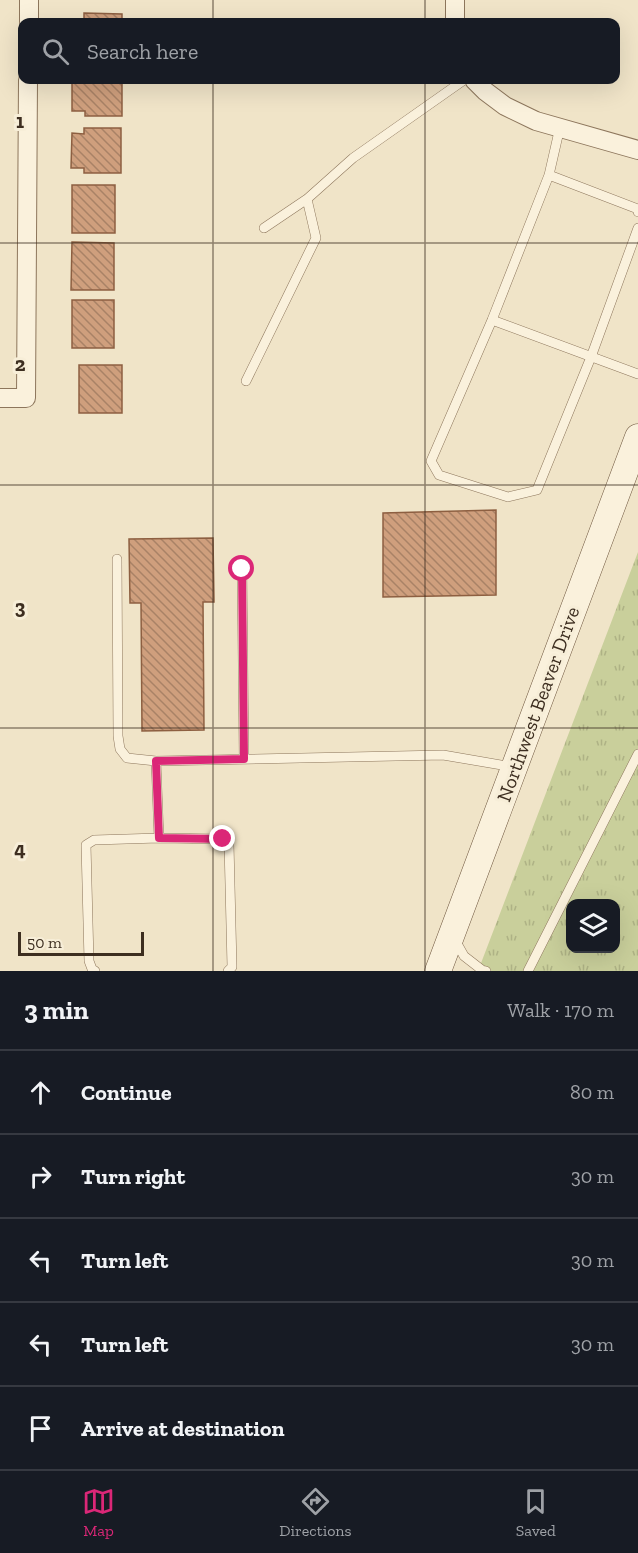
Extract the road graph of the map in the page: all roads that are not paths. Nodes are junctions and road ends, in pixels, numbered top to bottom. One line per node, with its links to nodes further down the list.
1 (29, 0): 3 (street)
2 (455, 0): 4 (street)
3 (29, 18)
4 (455, 18)
5 (28, 84): 19 (street)
6 (458, 84): 11 (lane)
7 (478, 84): 8 (street)
8 (560, 127): 9 (street); 10 (lane)
9 (638, 150)
10 (549, 175): 12 (lane); 15 (lane)
11 (307, 199): 13 (lane); 18 (lane)
12 (638, 212)
13 (264, 228)
14 (638, 228): 16 (lane)
15 (492, 320): 16 (lane); 16 (lane)
16 (591, 357): 17 (lane)
17 (638, 374)
18 (246, 381)
19 (0, 398)
20 (638, 436): 26 (main road, Northwest Beaver Drive)
21 (117, 559): 25 (lane)
22 (242, 569): 24 (lane)
23 (638, 754): 33 (lane)
24 (244, 759): 25 (lane); 26 (lane)
25 (156, 761): 27 (lane)
26 (515, 767): 28 (main road, Northwest Beaver Drive)
27 (159, 838): 29 (lane); 30 (lane)
28 (452, 935): 31 (main road, Northwest Beaver Drive); 32 (lane)
29 (94, 971)
30 (228, 971)
31 (438, 971)
32 (486, 971)
33 (528, 971)

